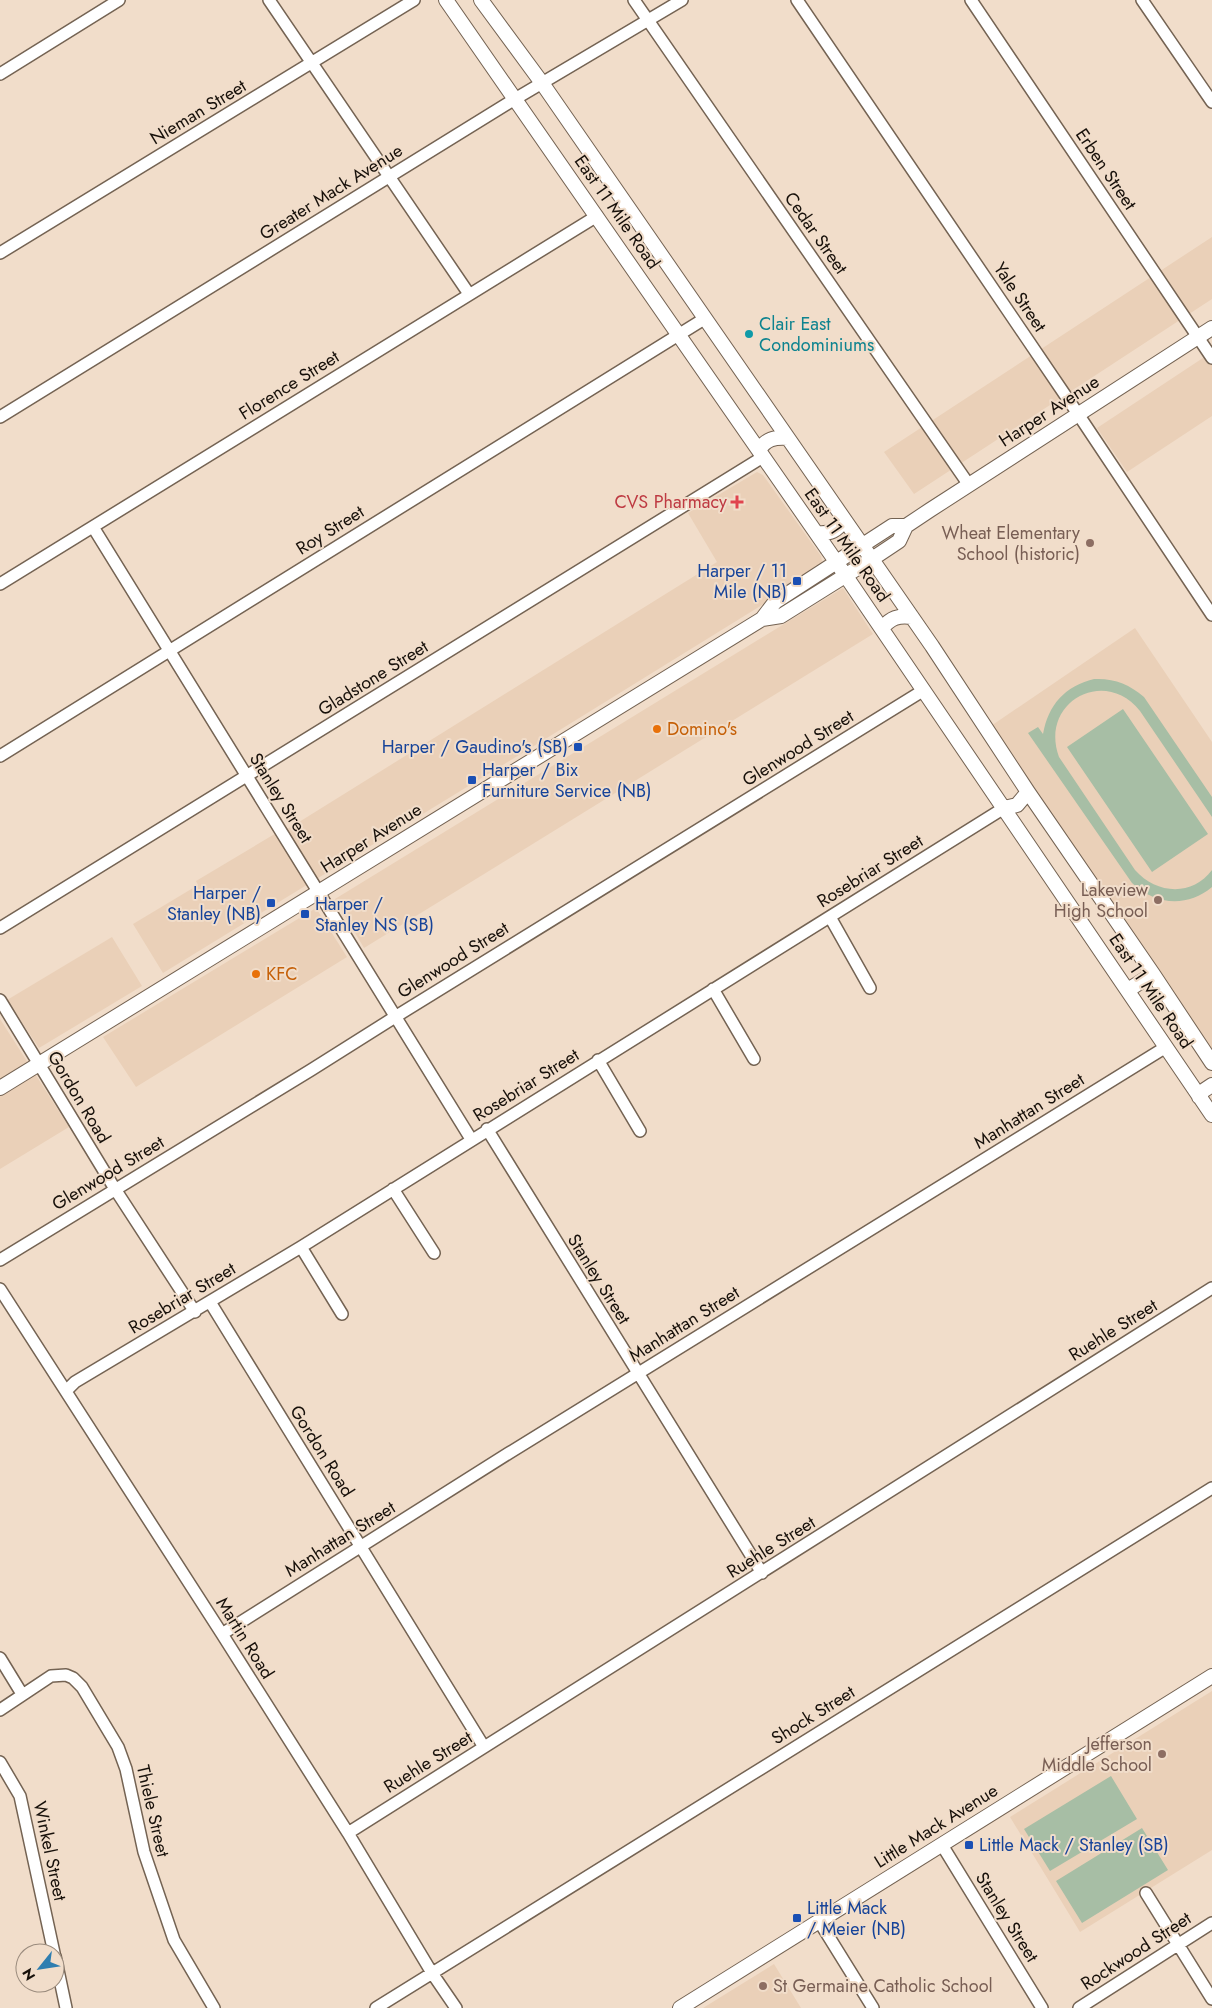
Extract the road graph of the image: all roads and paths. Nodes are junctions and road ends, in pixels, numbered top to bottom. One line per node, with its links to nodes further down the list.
1 (119, 0): 13 (street)
2 (269, 0): 12 (street)
3 (414, 0): 12 (street, Nieman Street)
4 (446, 0): 15 (main road, East 11 Mile Road)
5 (481, 0): 14 (main road, East 11 Mile Road)
6 (634, 0): 11 (street, Cedar Street)
7 (682, 0): 11 (street, Greater Mack Avenue)
8 (797, 0): 26 (street, Yale Street)
9 (971, 0): 24 (street, Erben Street)
10 (1142, 0): 16 (street)
11 (648, 20): 14 (street, Greater Mack Avenue); 30 (street, Cedar Street)
12 (312, 63): 17 (street); 19 (street, Nieman Street)
13 (0, 74)
14 (542, 83): 15 (street, Greater Mack Avenue); 21 (main road, East 11 Mile Road)
15 (515, 99): 17 (street, Greater Mack Avenue); 18 (main road, East 11 Mile Road)
16 (1212, 102)
17 (389, 177): 20 (street); 27 (street, Greater Mack Avenue)
18 (597, 216): 20 (street, Florence Street); 23 (main road, East 11 Mile Road)
19 (0, 254)
20 (469, 294): 33 (street, Florence Street)
21 (704, 319): 23 (street); 28 (main road, East 11 Mile Road)
22 (1212, 328): 24 (main road, Harper Avenue)
23 (679, 335): 29 (main road, East 11 Mile Road); 44 (street, Roy Street)
24 (1198, 337): 25 (street, Erben Street); 26 (main road, Harper Avenue)
25 (1212, 358)
26 (1078, 414): 30 (main road, Harper Avenue); 40 (street, Yale Street)
27 (0, 417)
28 (788, 438): 29 (main road); 31 (main road, East 11 Mile Road)
29 (761, 453): 34 (main road, East 11 Mile Road); 47 (street, Gladstone Street)
30 (969, 485): 32 (main road, Harper Avenue)
31 (844, 520): 34 (main road); 35 (main road, East 11 Mile Road)
32 (906, 526): 35 (main road, Harper Avenue); 36 (main road, Harper Avenue)
33 (93, 527): 39 (street, Florence Street); 44 (street, Stanley Street)
34 (817, 533): 37 (main road, East 11 Mile Road)
35 (863, 546): 36 (main road, East 11 Mile Road); 37 (main road, Harper Avenue)
36 (872, 559): 38 (main road, Harper Avenue); 41 (main road, East 11 Mile Road)
37 (837, 562): 38 (main road, East 11 Mile Road); 42 (main road, Harper Avenue)
38 (846, 576): 42 (main road, Harper Avenue); 43 (main road, East 11 Mile Road)
39 (0, 584)
40 (1212, 615)
41 (912, 617): 43 (main road); 48 (main road, East 11 Mile Road)
42 (762, 619): 50 (main road, Harper Avenue)
43 (882, 628): 45 (main road, East 11 Mile Road)
44 (170, 651): 46 (street, Roy Street); 47 (street, Stanley Street)
45 (924, 690): 49 (main road, East 11 Mile Road); 58 (street, Glenwood Street)
46 (0, 756)
47 (246, 776): 50 (street, Stanley Street); 52 (street, Gladstone Street)
48 (1028, 792): 49 (main road); 53 (main road, East 11 Mile Road)
49 (1004, 808): 51 (street, Rosebriar Street); 56 (main road, East 11 Mile Road)
50 (318, 892): 58 (street, Stanley Street); 63 (main road, Harper Avenue)
51 (830, 917): 54 (street); 55 (street, Rosebriar Street)
52 (0, 928)
53 (1153, 974): 56 (main road); 62 (main road, East 11 Mile Road)
54 (870, 988)
55 (713, 989): 60 (street); 61 (street, Rosebriar Street)
56 (1128, 990): 59 (main road, East 11 Mile Road)
57 (0, 1000): 63 (street, Gordon Road)
58 (395, 1017): 70 (street, Stanley Street); 72 (street, Glenwood Street)
59 (1166, 1047): 66 (main road, East 11 Mile Road); 81 (street, Manhattan Street)
60 (754, 1059)
61 (598, 1060): 68 (street, Rosebriar Street); 69 (street)
62 (1212, 1063)
63 (39, 1064): 65 (main road, Harper Avenue); 72 (street, Gordon Road)
64 (1212, 1085): 66 (main road)
65 (0, 1088)
66 (1200, 1096): 67 (main road, East 11 Mile Road)
67 (1212, 1115)
68 (487, 1129): 70 (street, Rosebriar Street); 81 (street, Stanley Street)
69 (640, 1131)
70 (471, 1139): 71 (street, Rosebriar Street)
71 (393, 1188): 73 (street, Rosebriar Street); 74 (street)
72 (115, 1189): 75 (street, Glenwood Street); 79 (street, Gordon Road)
73 (301, 1246): 78 (street, Rosebriar Street); 80 (street)
74 (434, 1252)
75 (0, 1260)
76 (1212, 1288): 85 (street, Ruehle Street)
77 (1, 1292): 82 (street, Martin Road)
78 (210, 1302): 79 (street, Rosebriar Street); 84 (street, Gordon Road)
79 (195, 1312): 82 (street, Rosebriar Street)
80 (342, 1314)
81 (637, 1374): 84 (street, Manhattan Street); 85 (street, Stanley Street)
82 (66, 1391): 86 (street, Martin Road)
83 (1212, 1488): 100 (street, Shock Street)
84 (361, 1546): 86 (street, Manhattan Street); 91 (street, Gordon Road)
85 (762, 1573): 91 (street, Ruehle Street)
86 (222, 1634): 93 (street, Martin Road)
87 (0, 1658): 89 (street)
88 (1212, 1676): 94 (main road, Little Mack Avenue)
89 (22, 1694): 90 (street); 104 (street, Thiele Street)
90 (0, 1710)
91 (484, 1747): 93 (street, Ruehle Street)
92 (0, 1762): 98 (street, Winkel Street)
93 (348, 1833): 100 (street, Martin Road)
94 (942, 1845): 96 (main road, Little Mack Avenue); 109 (street, Stanley Street)
95 (1146, 1893): 99 (street)
96 (819, 1921): 107 (main road, Little Mack Avenue); 108 (street)
97 (1212, 1923): 99 (street, Rockwood Street)
98 (53, 1943)
99 (1178, 1944): 102 (street); 110 (street, Rockwood Street)
100 (432, 1973): 105 (street, Shock Street); 106 (street, Martin Road)
101 (63, 1993): 103 (street, Winkel Street)
102 (1212, 2000)
103 (66, 2008)
104 (214, 2008)
105 (376, 2008)
106 (456, 2008)
107 (680, 2008)
108 (873, 2008)
109 (1042, 2008)
110 (1079, 2008)

